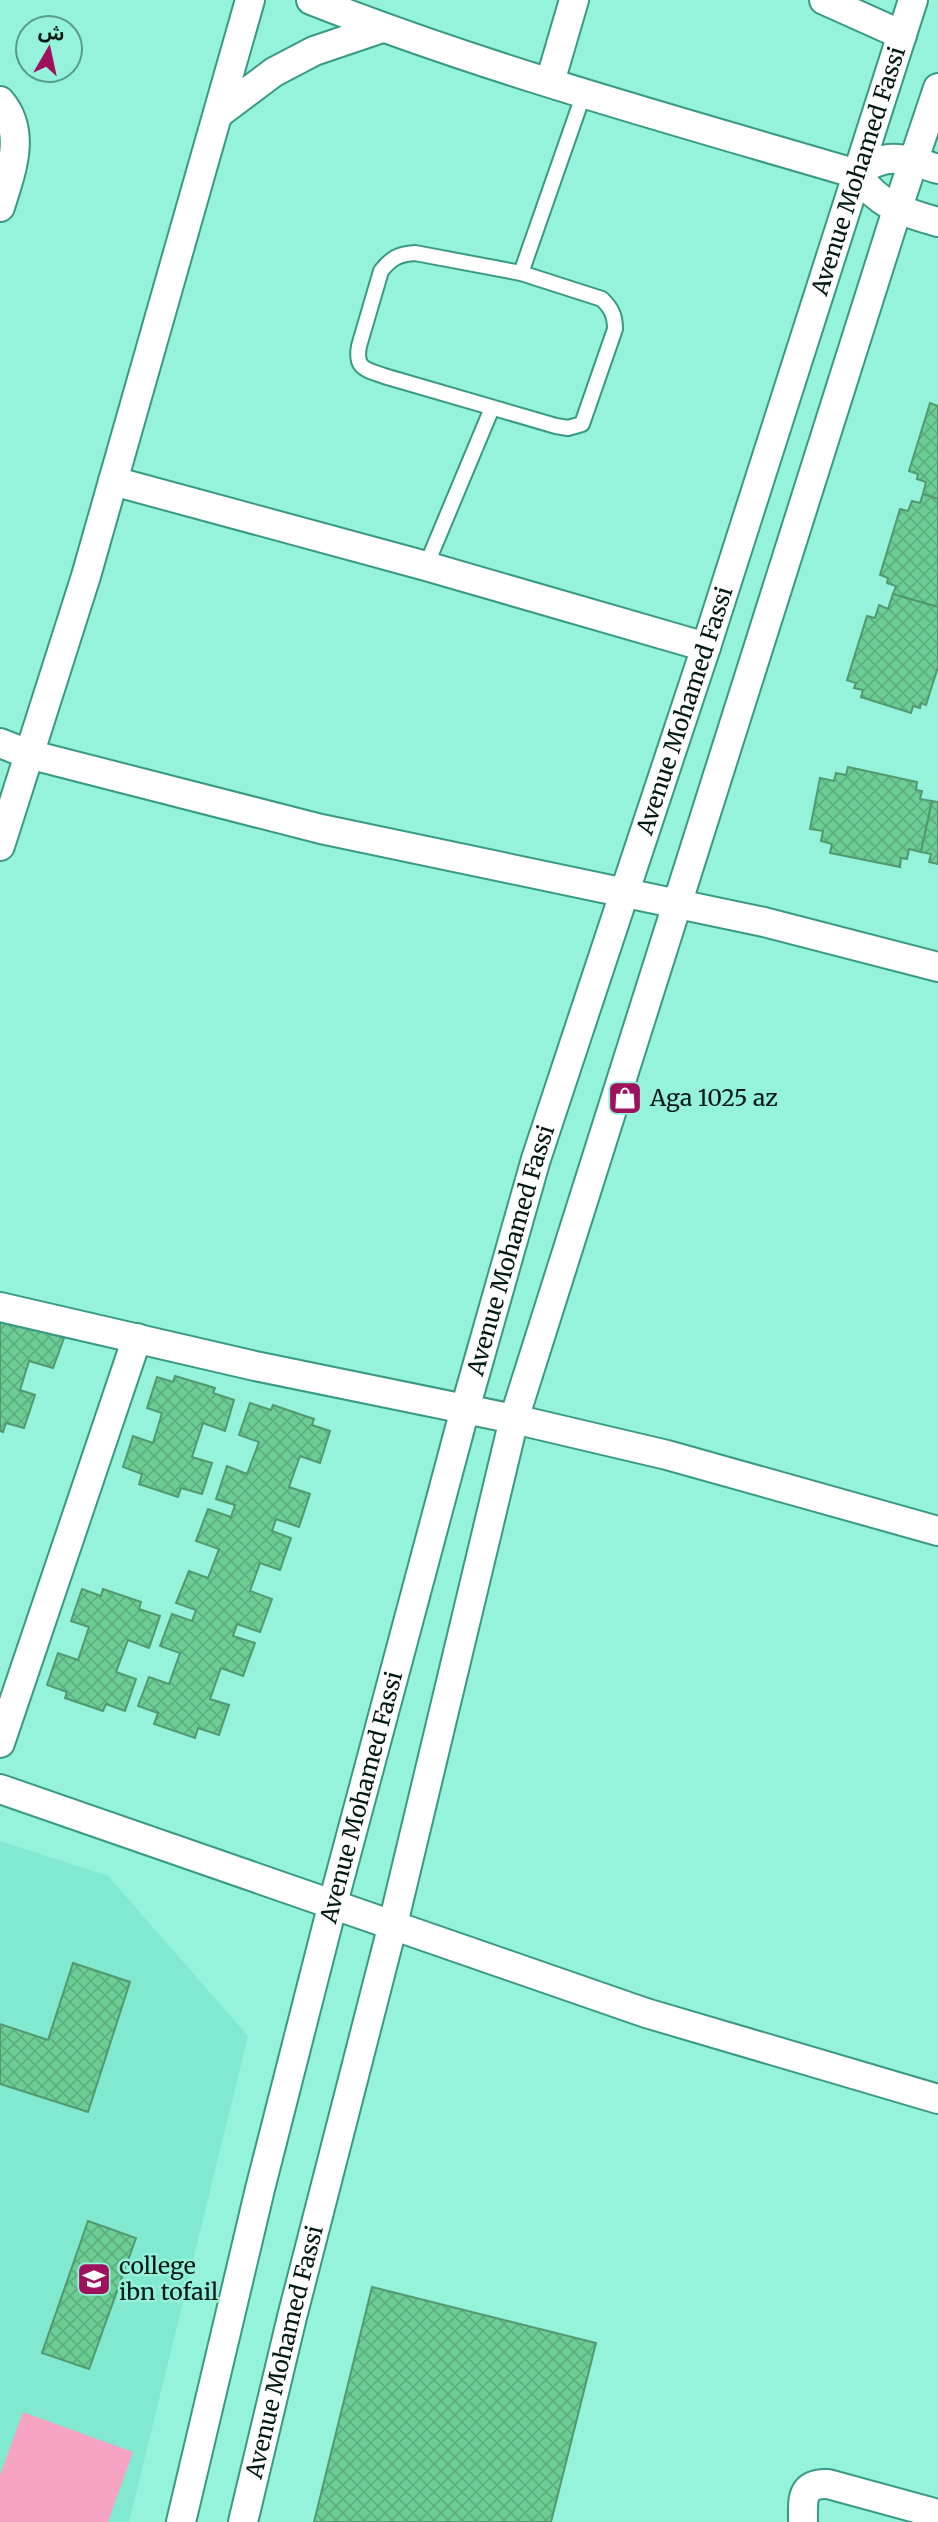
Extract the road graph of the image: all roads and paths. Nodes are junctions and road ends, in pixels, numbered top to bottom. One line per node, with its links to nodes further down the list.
1 (250, 0): 13 (street)
2 (311, 0): 7 (street)
3 (358, 0): 7 (street)
4 (574, 0): 9 (street)
5 (824, 0): 8 (street)
6 (913, 0): 8 (street, Avenue Mohamed Fassi)
7 (382, 28): 9 (street); 13 (street)
8 (902, 35): 15 (street, Avenue Mohamed Fassi)
9 (550, 82): 11 (street)
10 (938, 88): 14 (street, Avenue Mohamed Fassi)
11 (584, 93): 15 (street); 19 (lane)
12 (0, 102): 16 (street)
13 (218, 114): 21 (street)
14 (926, 165): 15 (street); 17 (street, Avenue Mohamed Fassi)
15 (857, 174): 17 (street); 23 (street, Avenue Mohamed Fassi)
16 (0, 207)
17 (897, 210): 18 (street); 28 (street, Avenue Mohamed Fassi)
18 (938, 222)
19 (521, 272): 20 (lane); 20 (lane)
20 (492, 408): 22 (lane)
21 (113, 481): 22 (street); 25 (street)
22 (426, 566): 23 (street)
23 (706, 647): 27 (street, Avenue Mohamed Fassi)
24 (0, 743): 25 (street)
25 (28, 754): 26 (street); 27 (street)
26 (0, 846)
27 (625, 894): 28 (street); 32 (street, Avenue Mohamed Fassi)
28 (677, 905): 29 (street); 33 (street, Avenue Mohamed Fassi)
29 (938, 967)
30 (0, 1307): 31 (street)
31 (137, 1338): 32 (street); 35 (street)
32 (465, 1409): 33 (street); 37 (street, Avenue Mohamed Fassi)
33 (514, 1419): 34 (street); 38 (street, Avenue Mohamed Fassi)
34 (938, 1531)
35 (0, 1743)
36 (0, 1789): 37 (street)
37 (333, 1903): 38 (street); 41 (street, Avenue Mohamed Fassi)
38 (393, 1924): 39 (street); 42 (street, Avenue Mohamed Fassi)
39 (938, 2099)
40 (938, 2514): 43 (street)
41 (181, 2522)
42 (243, 2522)
43 (803, 2522)

